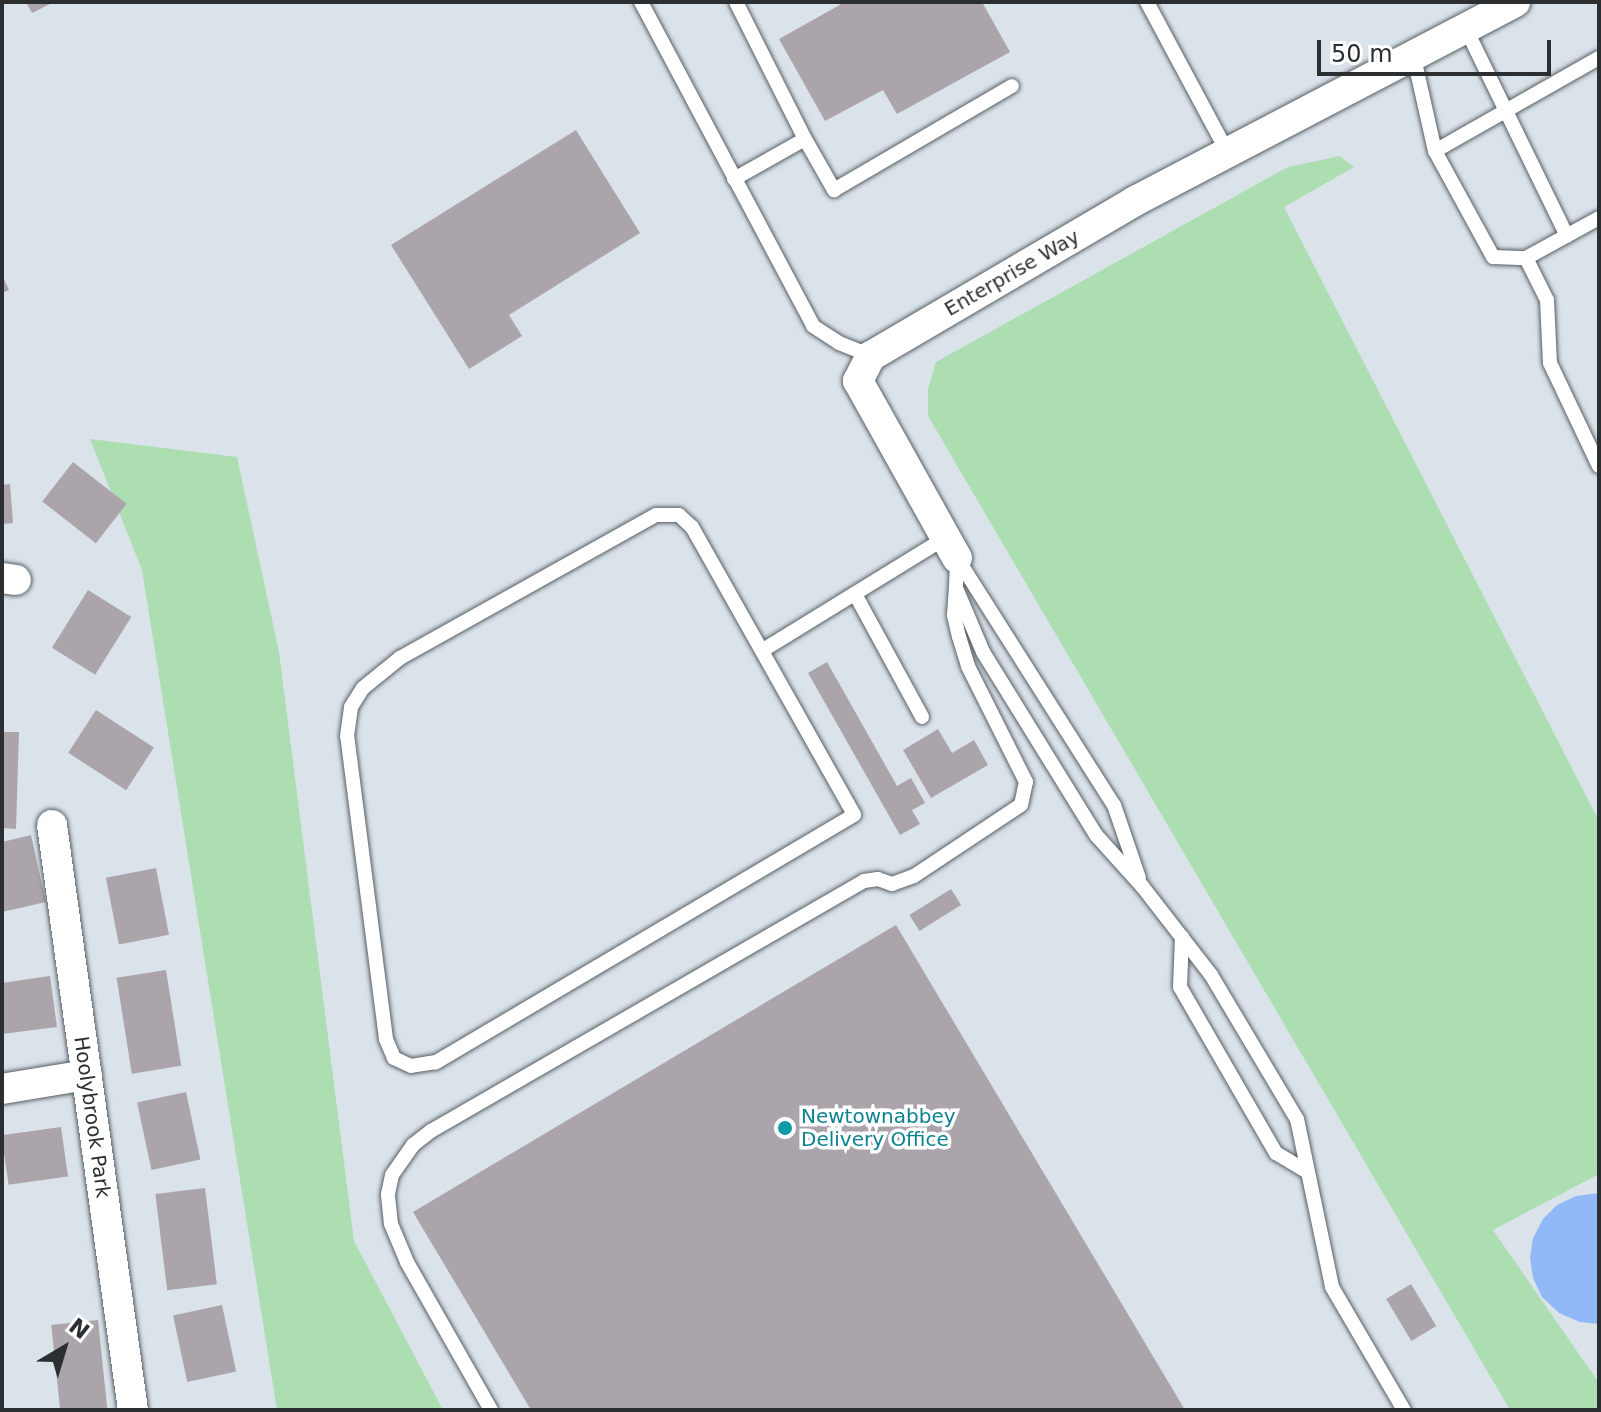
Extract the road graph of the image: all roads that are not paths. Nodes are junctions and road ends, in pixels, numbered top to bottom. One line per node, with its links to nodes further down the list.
1 (641, 2): 13 (lane)
2 (736, 2): 10 (lane)
3 (1147, 2): 11 (lane)
4 (1515, 2): 5 (street, Enterprise Way)
5 (1466, 29): 6 (street, Enterprise Way); 9 (lane)
6 (1414, 58): 11 (street, Enterprise Way); 12 (lane)
7 (1599, 58): 9 (lane)
8 (1012, 86): 10 (lane)
9 (1506, 111): 12 (lane); 15 (lane)
10 (805, 139): 13 (lane)
11 (1227, 151): 17 (street, Enterprise Way)
12 (1435, 151): 16 (lane)
13 (734, 179): 17 (lane)
14 (1599, 218): 15 (lane)
15 (1567, 236): 16 (lane)
16 (1526, 258): 18 (lane)
17 (871, 356): 19 (street)
18 (1599, 466)
19 (953, 562): 20 (lane); 24 (lane); 24 (lane); 30 (lane)
20 (855, 594): 21 (lane); 22 (lane)
21 (763, 650): 21 (lane)
22 (922, 717)
23 (52, 825): 26 (street, Hoolybrook Park)
24 (1142, 886): 25 (lane)
25 (1182, 937): 28 (lane); 28 (lane)
26 (87, 1075): 27 (street); 29 (street, Hoolybrook Park)
27 (2, 1089)
28 (1308, 1172): 31 (lane)
29 (133, 1410)
30 (491, 1410)
31 (1404, 1410)

